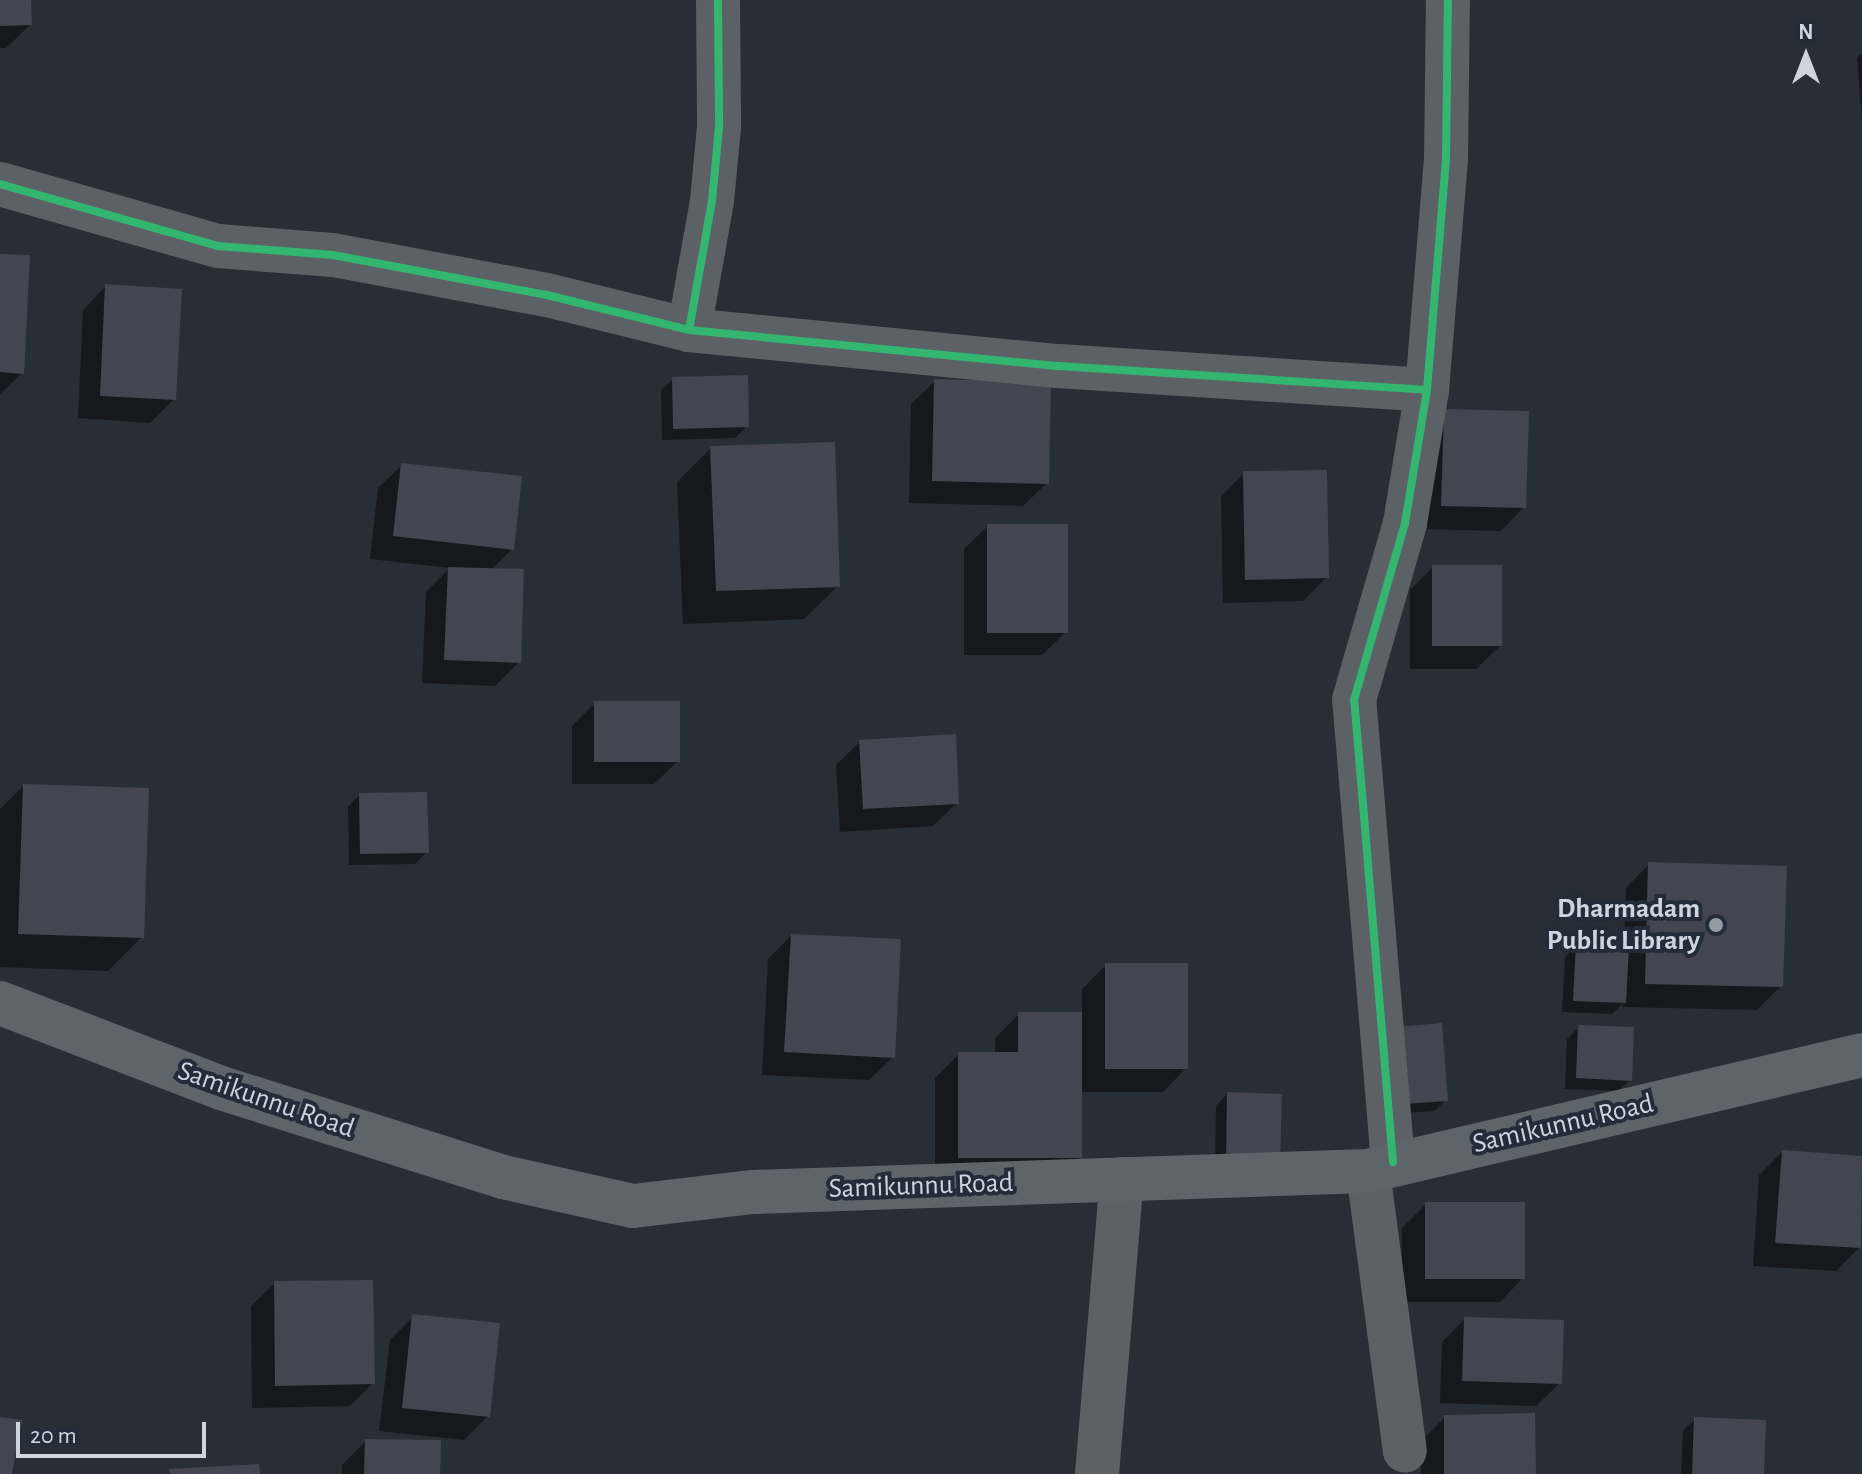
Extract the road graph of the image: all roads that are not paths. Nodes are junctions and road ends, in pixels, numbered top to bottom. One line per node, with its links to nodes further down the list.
1 (718, 0): 4 (street)
2 (1448, 0): 5 (street)
3 (0, 184): 4 (street)
4 (689, 330): 5 (street)
5 (1427, 390): 8 (street)
6 (0, 1003): 9 (main road, Samikunnu Road)
7 (1862, 1055): 8 (main road, Samikunnu Road)
8 (1381, 1167): 9 (main road, Samikunnu Road); 10 (street)
9 (1122, 1179): 11 (street)
10 (1405, 1451)
11 (1097, 1474)

